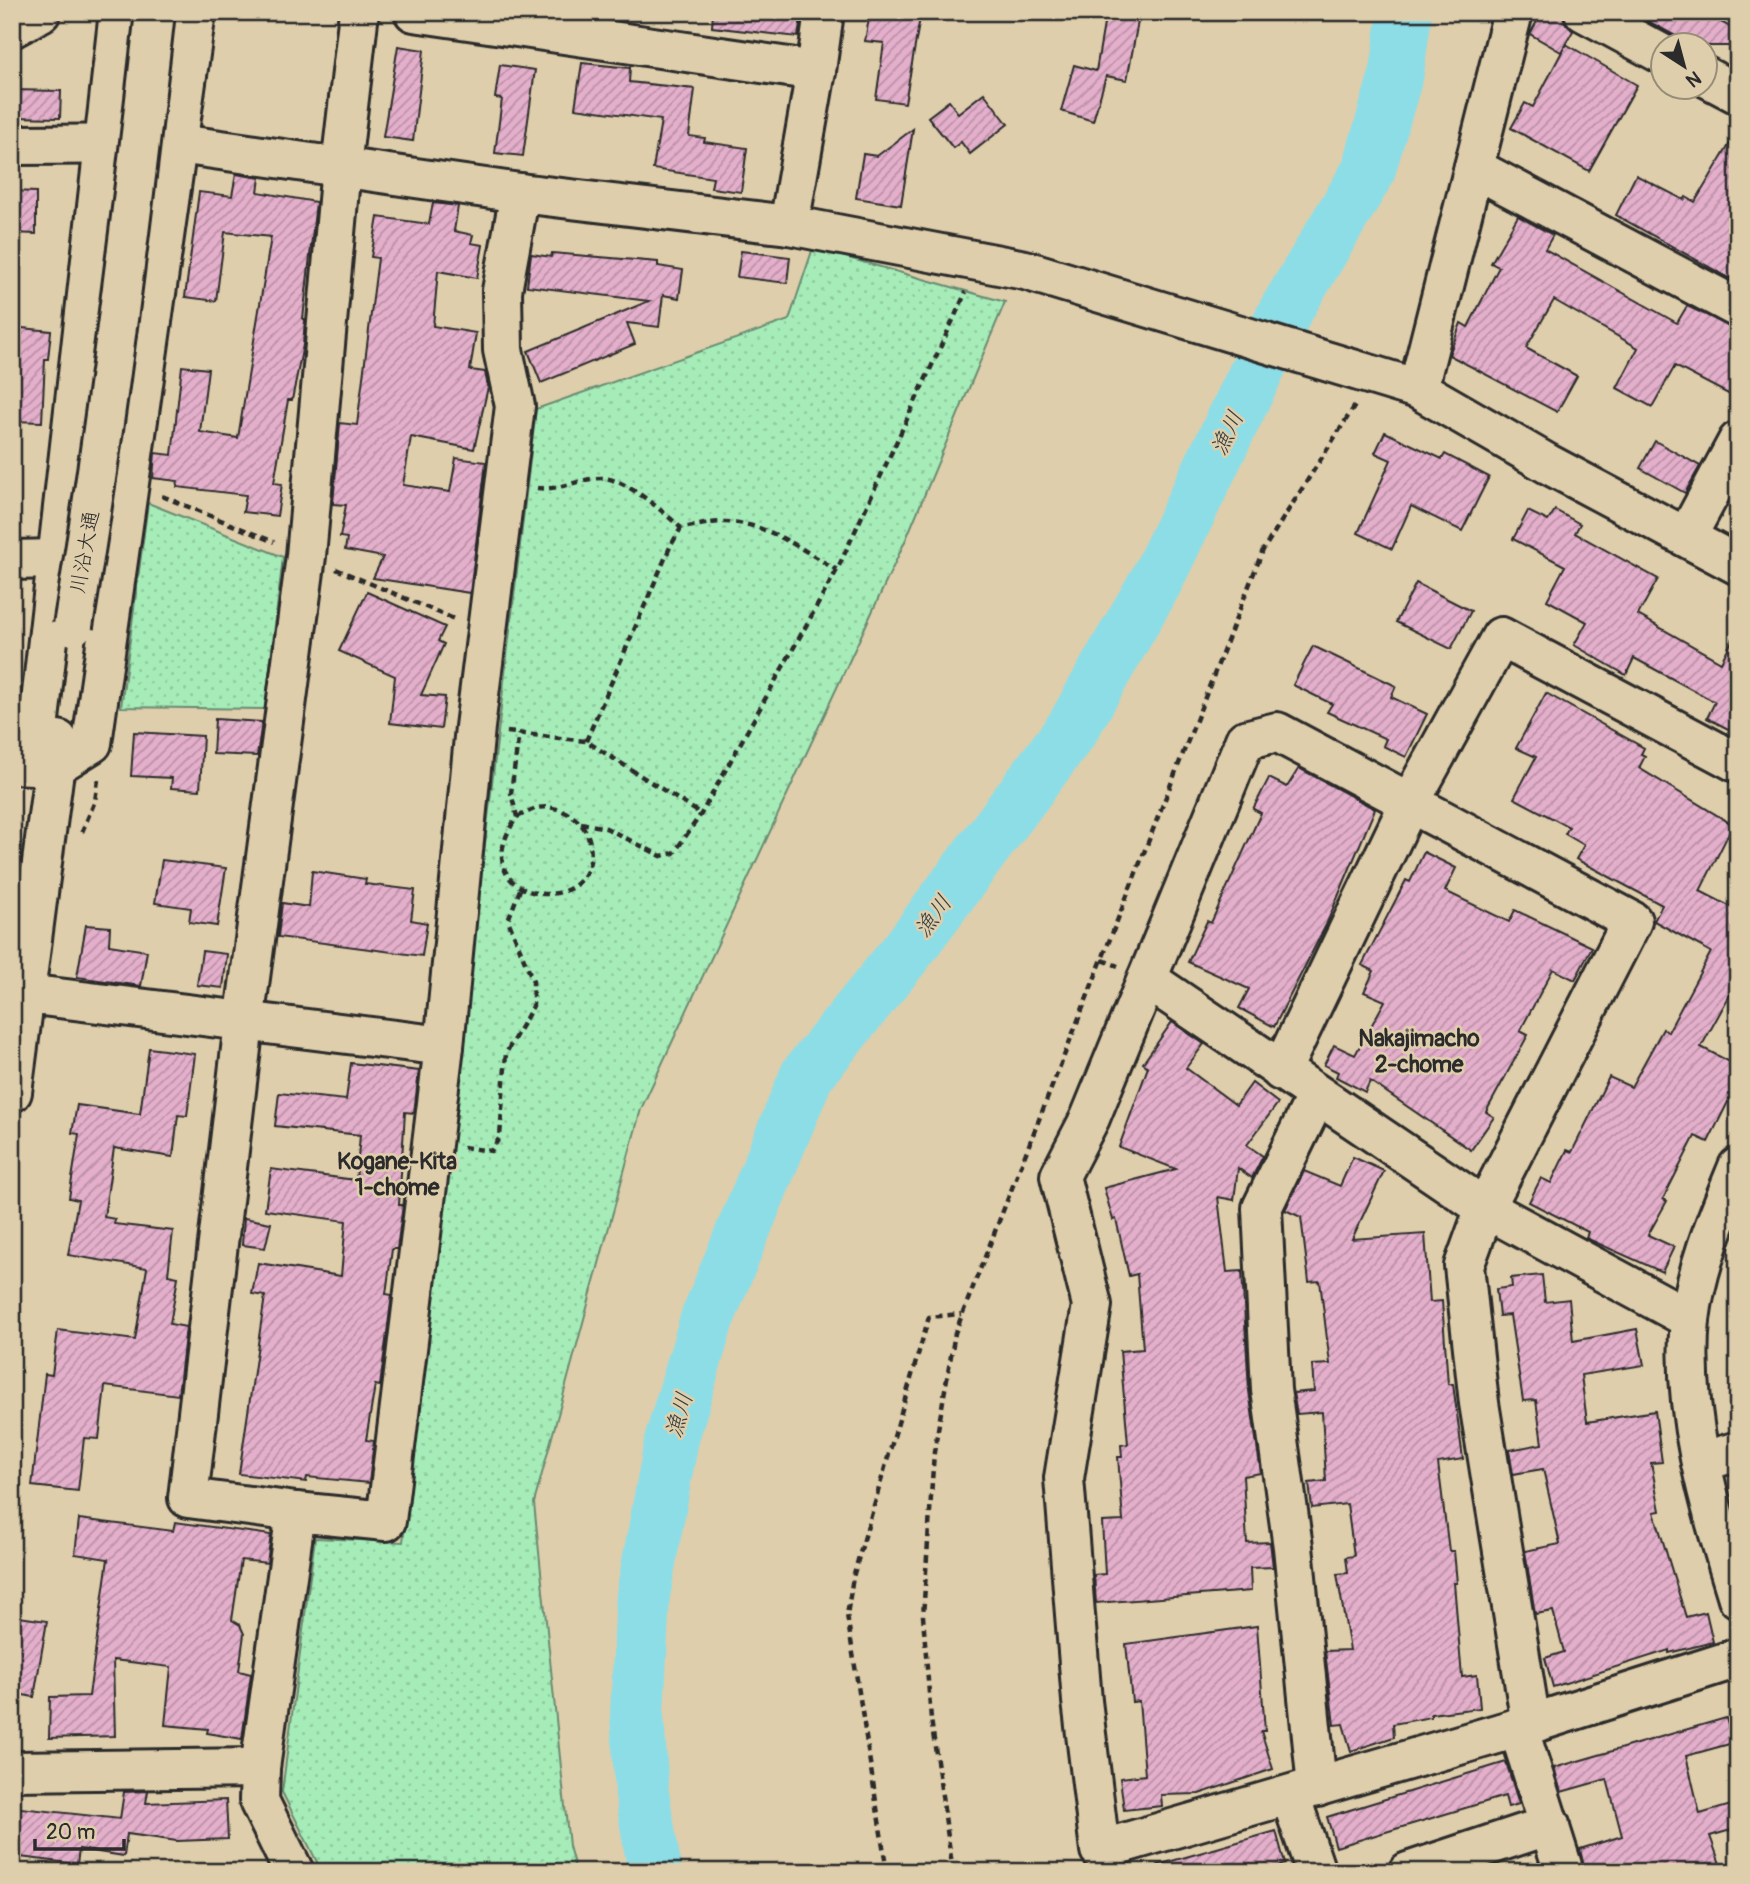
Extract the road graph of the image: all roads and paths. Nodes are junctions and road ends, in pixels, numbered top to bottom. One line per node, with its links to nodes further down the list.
1 (41, 12): 10 (street)
2 (119, 12): 17 (street)
3 (155, 12): 40 (street, 川沿大通, bridge)
4 (196, 12): 15 (street)
5 (359, 12): 18 (street)
6 (824, 12): 12 (street)
7 (1513, 12): 19 (street)
8 (1584, 12): 11 (street)
9 (427, 13): 12 (street)
10 (12, 28)
11 (1648, 46)
12 (816, 71): 21 (street)
13 (1718, 83): 14 (street)
14 (1738, 94)
15 (179, 144): 17 (street); 18 (street); 40 (street)
16 (12, 145): 17 (street)
17 (104, 147): 31 (street)
18 (341, 167): 20 (street); 30 (street)
19 (1474, 168): 23 (street); 24 (street)
20 (520, 192): 21 (street); 26 (street)
21 (789, 225): 24 (street)
22 (968, 287): 34 (path)
23 (1738, 308)
24 (1418, 389): 29 (street)
25 (1738, 442): 29 (street)
26 (505, 484): 28 (path); 35 (street)
27 (153, 492): 30 (path)
28 (681, 528): 34 (path); 38 (path)
29 (1687, 536): 33 (street)
30 (306, 556): 35 (path); 50 (street)
31 (57, 559): 32 (street); 40 (street)
32 (12, 560)
33 (1738, 565)
34 (838, 570): 43 (path)
35 (487, 633): 36 (street)
36 (475, 727): 37 (path); 51 (street)
37 (519, 733): 38 (path); 44 (path)
38 (586, 741): 43 (path)
39 (1738, 763): 42 (street)
40 (34, 765): 49 (street, 川沿大通)
41 (99, 773): 46 (path)
42 (1409, 804): 48 (street); 52 (street); 57 (street)
43 (701, 814): 45 (path)
44 (517, 817): 45 (path); 47 (path)
45 (581, 823): 47 (path)
46 (80, 836)
47 (522, 887): 55 (path)
48 (1147, 979): 52 (street); 68 (street)
49 (22, 980): 50 (street); 53 (street, 川沿大通)
50 (244, 1023): 51 (street); 62 (street)
51 (444, 1046): 55 (street)
52 (1281, 1071): 54 (street)
53 (12, 1092)
54 (1317, 1095): 57 (street); 68 (street)
55 (432, 1143): 62 (street)
56 (1738, 1167): 59 (street)
57 (1485, 1208): 59 (street); 65 (street)
58 (961, 1314): 71 (path)
59 (1690, 1319): 61 (street)
60 (1738, 1451): 61 (street)
61 (1701, 1462): 63 (street)
62 (296, 1511): 66 (street)
63 (1738, 1598)
64 (1738, 1658): 65 (street)
65 (1525, 1726): 68 (street); 69 (street)
66 (260, 1768): 67 (street); 70 (street)
67 (12, 1771)
68 (1304, 1791): 72 (street)
69 (1549, 1825): 73 (street); 74 (street)
70 (295, 1872)
71 (887, 1872)
72 (1316, 1872)
73 (1408, 1872)
74 (1564, 1872)

